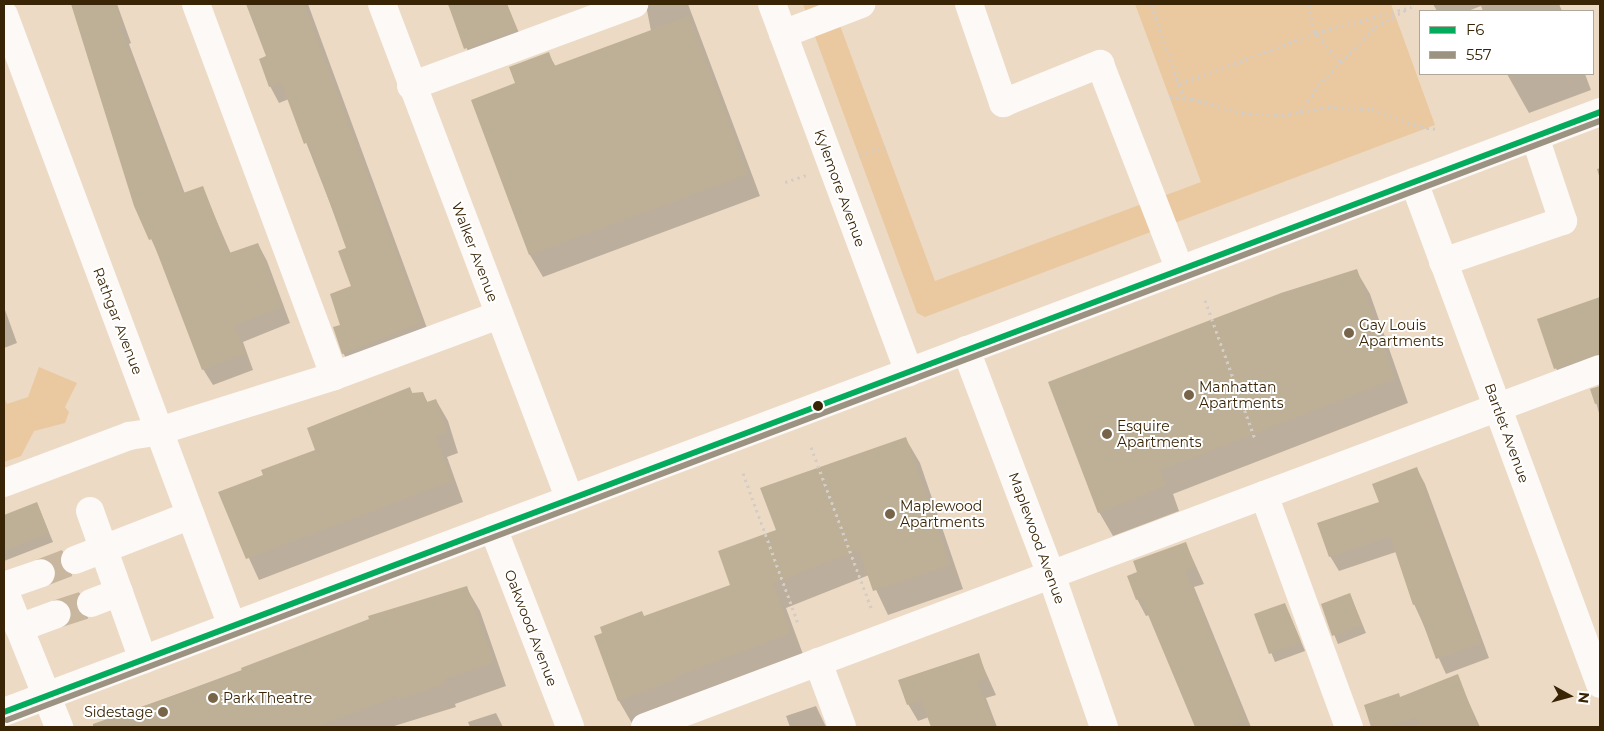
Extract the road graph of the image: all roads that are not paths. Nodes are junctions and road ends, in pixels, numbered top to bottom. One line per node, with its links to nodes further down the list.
1 (196, 4): 20 (street)
2 (382, 4): 10 (street, Walker Avenue)
3 (634, 4): 7 (street)
4 (772, 4): 9 (street, Kylemore Avenue)
5 (969, 4): 15 (street)
6 (843, 7): 9 (street)
7 (582, 13): 10 (street)
8 (4, 15): 22 (street, Rathgar Avenue)
9 (783, 34): 19 (street, Kylemore Avenue)
10 (412, 86): 16 (street, Walker Avenue)
11 (1600, 112): 12 (street)
12 (1535, 137): 13 (street); 14 (street)
13 (1414, 182): 14 (street, Bartlet Avenue); 15 (street)
14 (1443, 262): 21 (street, Bartlet Avenue)
15 (1180, 270): 17 (street)
16 (499, 315): 20 (street); 25 (street, Walker Avenue)
17 (966, 350): 19 (street); 32 (street, Maplewood Avenue)
18 (1600, 369): 21 (street)
19 (909, 372): 25 (street)
20 (334, 376): 22 (street)
21 (1498, 407): 24 (street); 42 (street, Bartlet Avenue)
22 (159, 431): 23 (street); 27 (street, Rathgar Avenue)
23 (4, 483)
24 (1264, 495): 32 (street); 50 (street)
25 (570, 500): 28 (street)
26 (90, 511): 29 (street)
27 (191, 515): 29 (street); 38 (street, Rathgar Avenue)
28 (493, 528): 38 (street); 46 (street, Oakwood Avenue)
29 (104, 549): 30 (street); 35 (street)
30 (74, 560)
31 (41, 572): 33 (street)
32 (1052, 577): 41 (street); 49 (street, Maplewood Avenue)
33 (4, 586)
34 (4, 590): 39 (street)
35 (120, 592): 36 (street); 40 (street)
36 (91, 603)
37 (57, 614): 39 (street)
38 (232, 626): 40 (street)
39 (19, 628): 43 (street)
40 (143, 660): 43 (street)
41 (818, 662): 47 (street); 48 (street)
42 (1600, 684)
43 (48, 696): 44 (street); 45 (street)
44 (4, 712)
45 (59, 727)
46 (570, 727)
47 (645, 727)
48 (842, 727)
49 (1104, 727)
50 (1349, 727)

